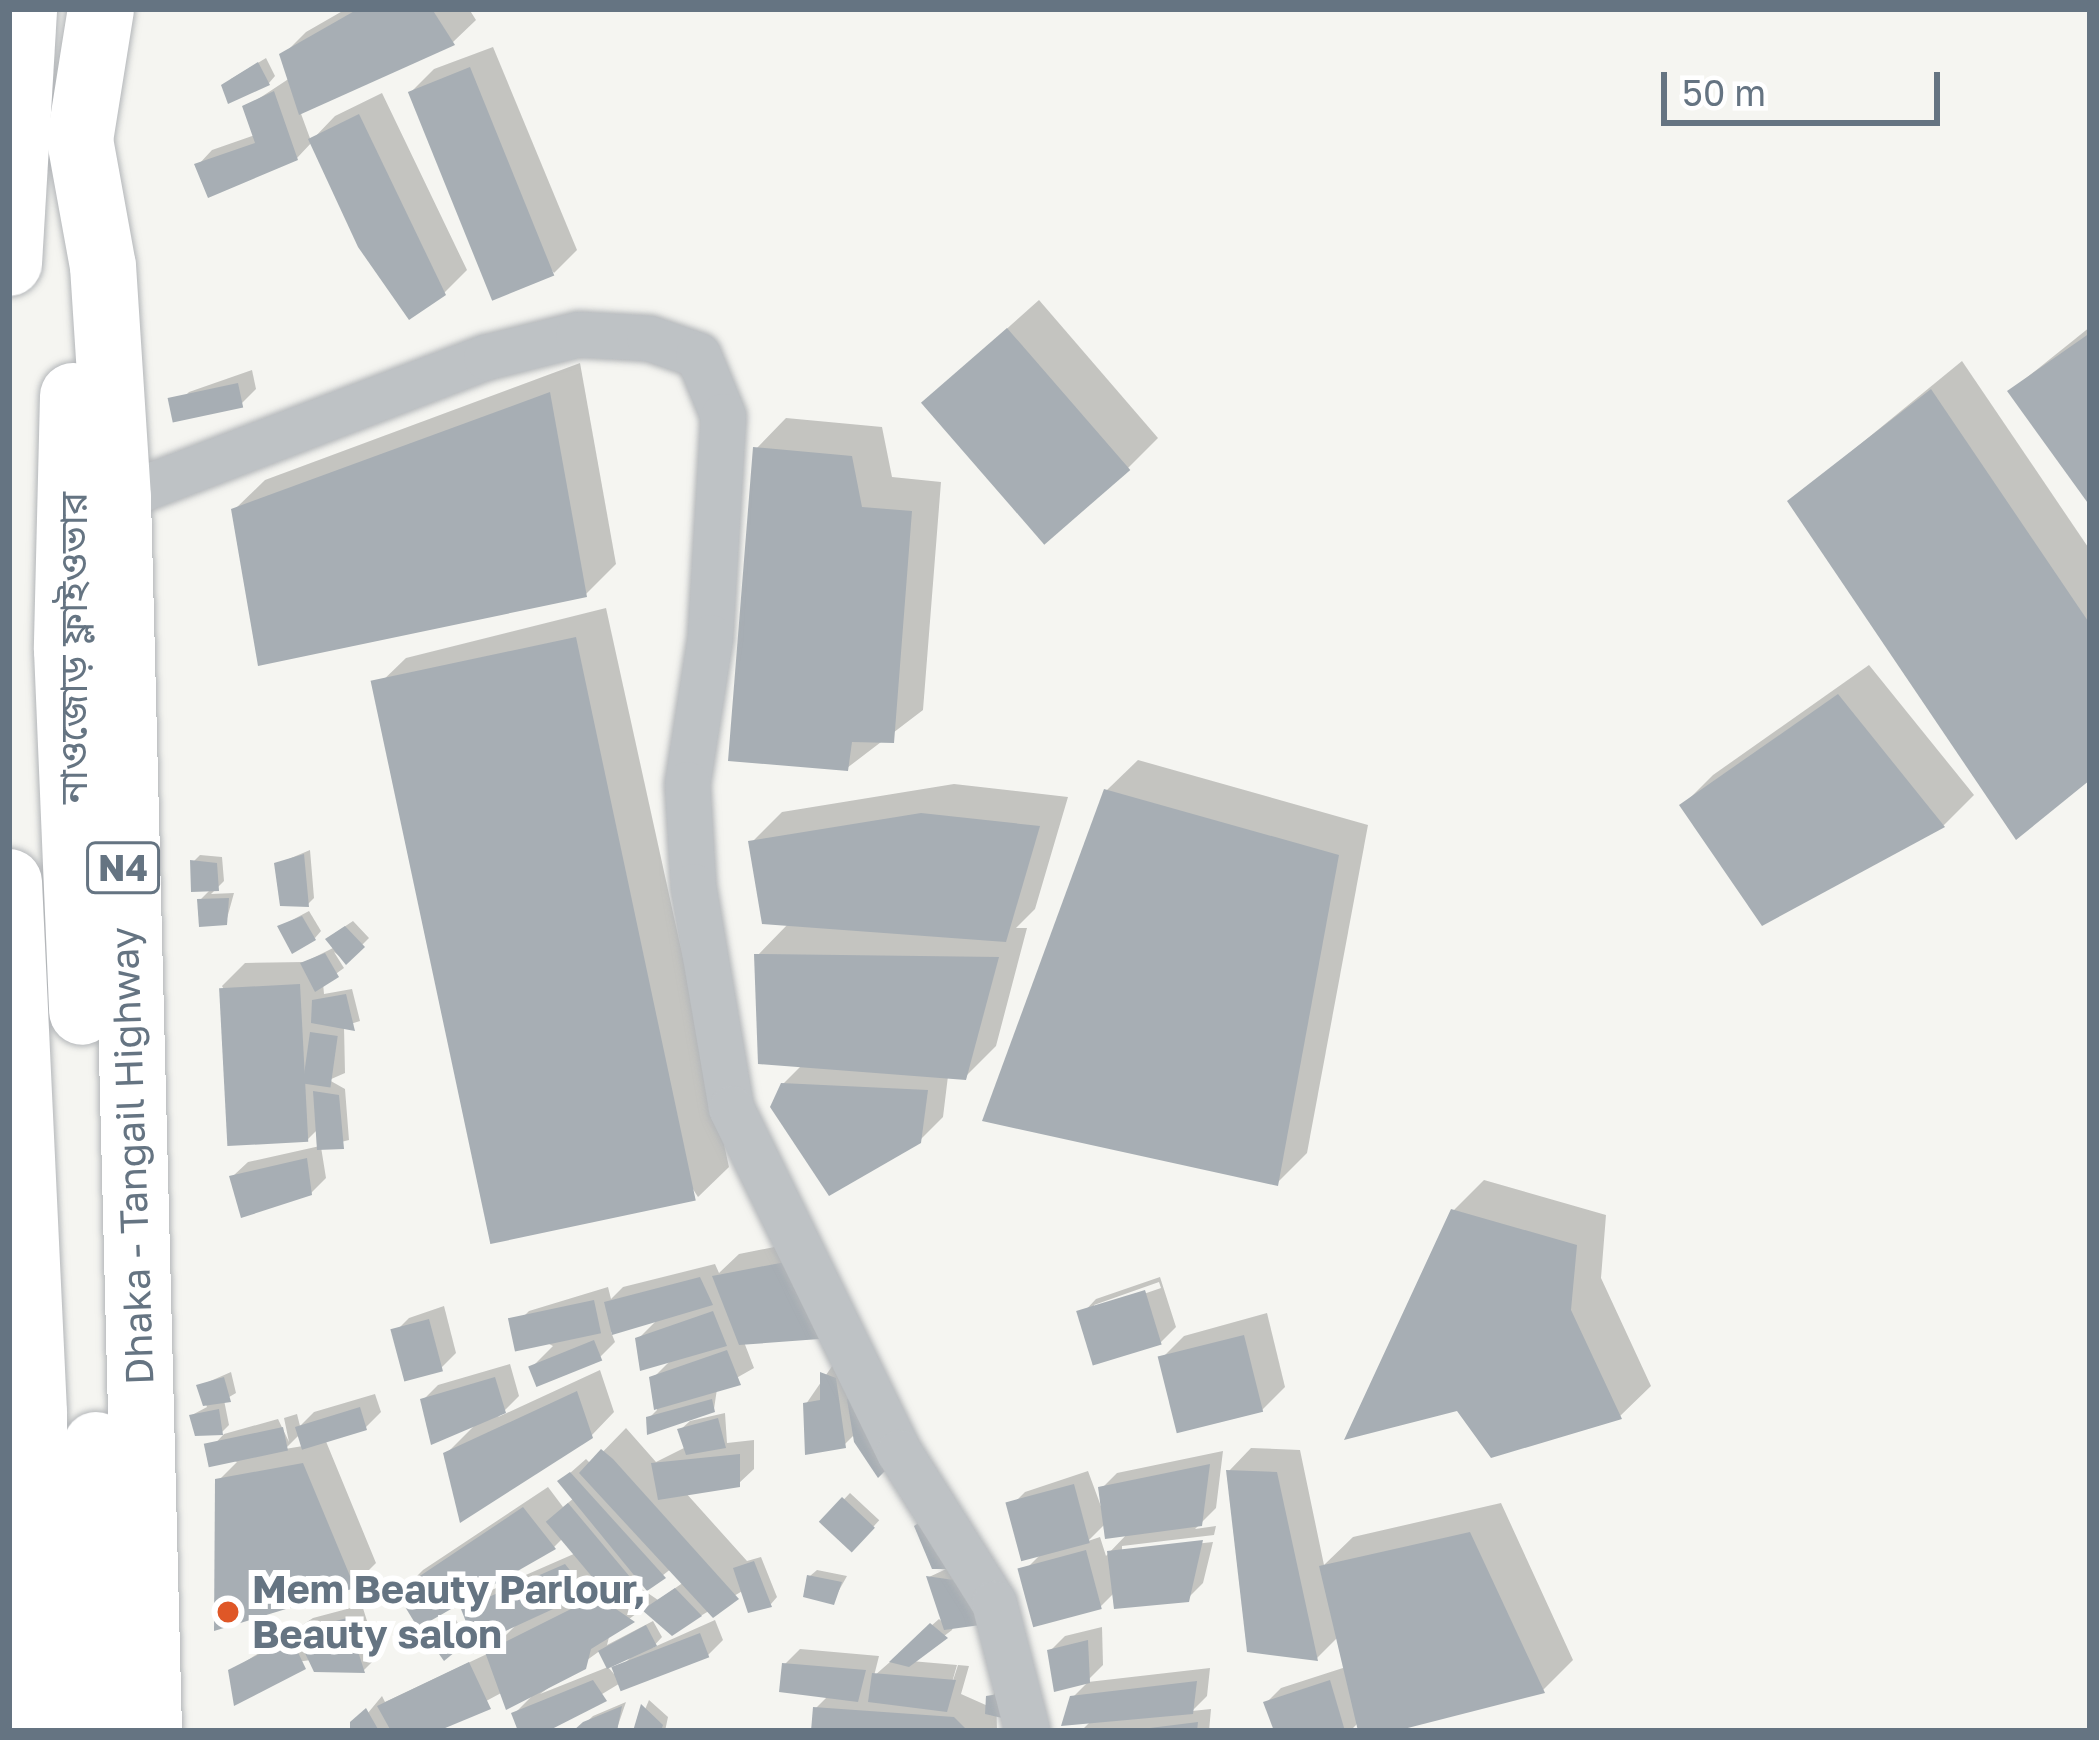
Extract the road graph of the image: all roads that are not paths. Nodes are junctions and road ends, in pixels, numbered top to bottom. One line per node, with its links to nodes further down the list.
1 (25, 9): 3 (highway)
2 (100, 9): 4 (highway, Dhaka - Tangail Highway / N4)
3 (11, 134): 5 (highway)
4 (80, 140): 6 (highway, Dhaka - Tangail Highway / N4); 9 (highway, নাওজোড় ফ্লাইওভার)
5 (9, 262)
6 (118, 498): 10 (highway, Dhaka - Tangail Highway / N4); 11 (street)
7 (9, 882): 8 (highway)
8 (35, 1731)
9 (100, 1731)
10 (149, 1731)
11 (1027, 1731)

